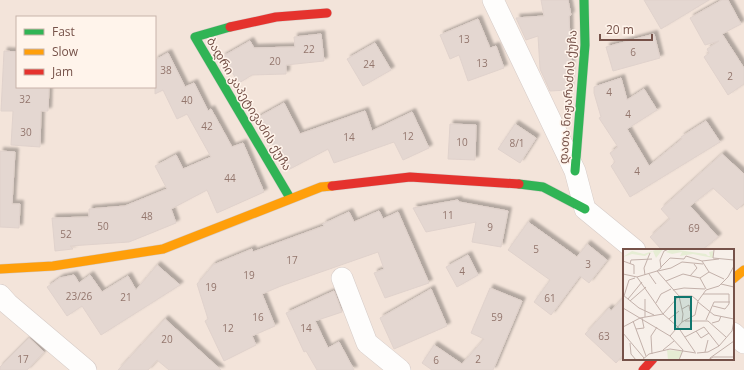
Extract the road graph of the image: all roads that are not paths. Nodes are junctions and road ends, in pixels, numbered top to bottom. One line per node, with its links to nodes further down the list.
1 (493, 0): 4 (street)
2 (584, 0): 4 (street, დათა ნიჟარაძის ქუჩა)
3 (328, 13): 5 (street, ბადრი კაპეტივაძის ქუჩა)
4 (575, 171): 6 (street)
5 (290, 198): 6 (street); 8 (street)
6 (585, 209): 7 (street)
7 (635, 249)
8 (0, 269)
9 (744, 270): 11 (street)
10 (342, 278): 17 (street)
11 (734, 278)
12 (0, 295): 16 (street)
13 (734, 334): 14 (street)
14 (744, 343)
15 (652, 360): 18 (street)
16 (86, 370)
17 (400, 370)
18 (643, 370)

